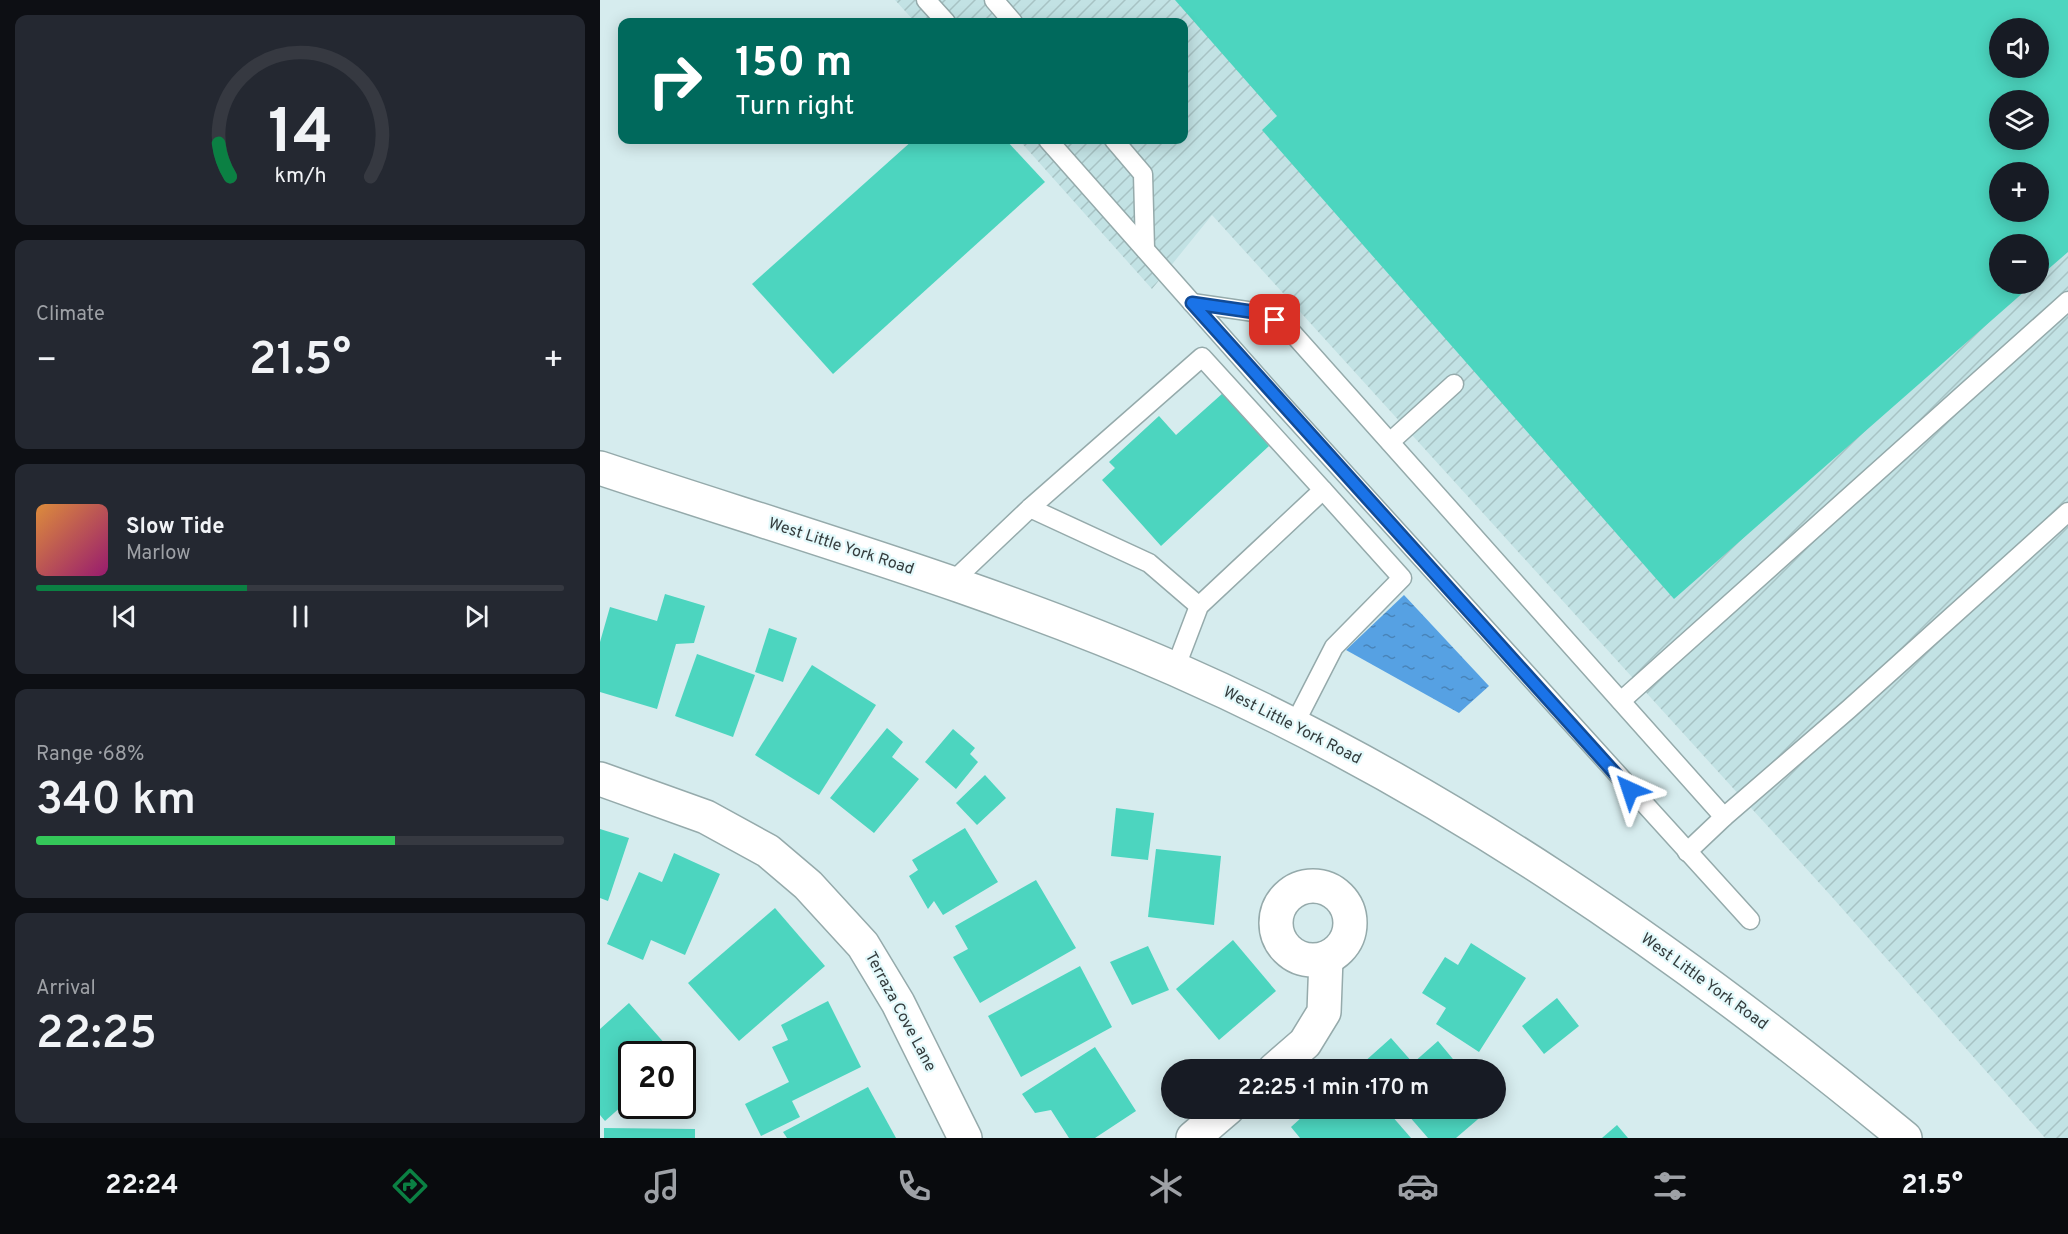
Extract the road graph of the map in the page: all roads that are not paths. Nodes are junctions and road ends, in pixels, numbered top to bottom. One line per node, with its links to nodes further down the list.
1 (926, 0): 3 (lane)
2 (994, 0): 4 (lane)
3 (942, 18)
4 (1010, 18)
5 (1052, 144): 7 (lane)
6 (1117, 144): 7 (lane)
7 (1144, 249): 9 (lane)
8 (2068, 301): 19 (lane)
9 (1192, 303): 11 (lane); 23 (lane)
10 (1454, 384): 11 (lane)
11 (1390, 442): 19 (lane)
12 (600, 468): 16 (main road, West Little York Road)
13 (1323, 490): 14 (lane); 17 (lane); 20 (lane)
14 (1030, 508): 16 (lane); 17 (lane)
15 (2068, 512): 22 (lane)
16 (951, 583): 18 (main road, West Little York Road)
17 (1199, 606): 18 (lane)
18 (1175, 669): 20 (main road, West Little York Road)
19 (1621, 701): 22 (lane)
20 (1294, 725): 30 (main road, West Little York Road)
21 (600, 779): 28 (main road, Terraza Cove Lane)
22 (1724, 817): 23 (lane)
23 (1687, 852): 24 (lane)
24 (1750, 920)
25 (1326, 958): 26 (main road)
26 (1286, 1059)
27 (1215, 1119): 29 (main road)
28 (965, 1138)
29 (1193, 1138)
30 (1905, 1138)

